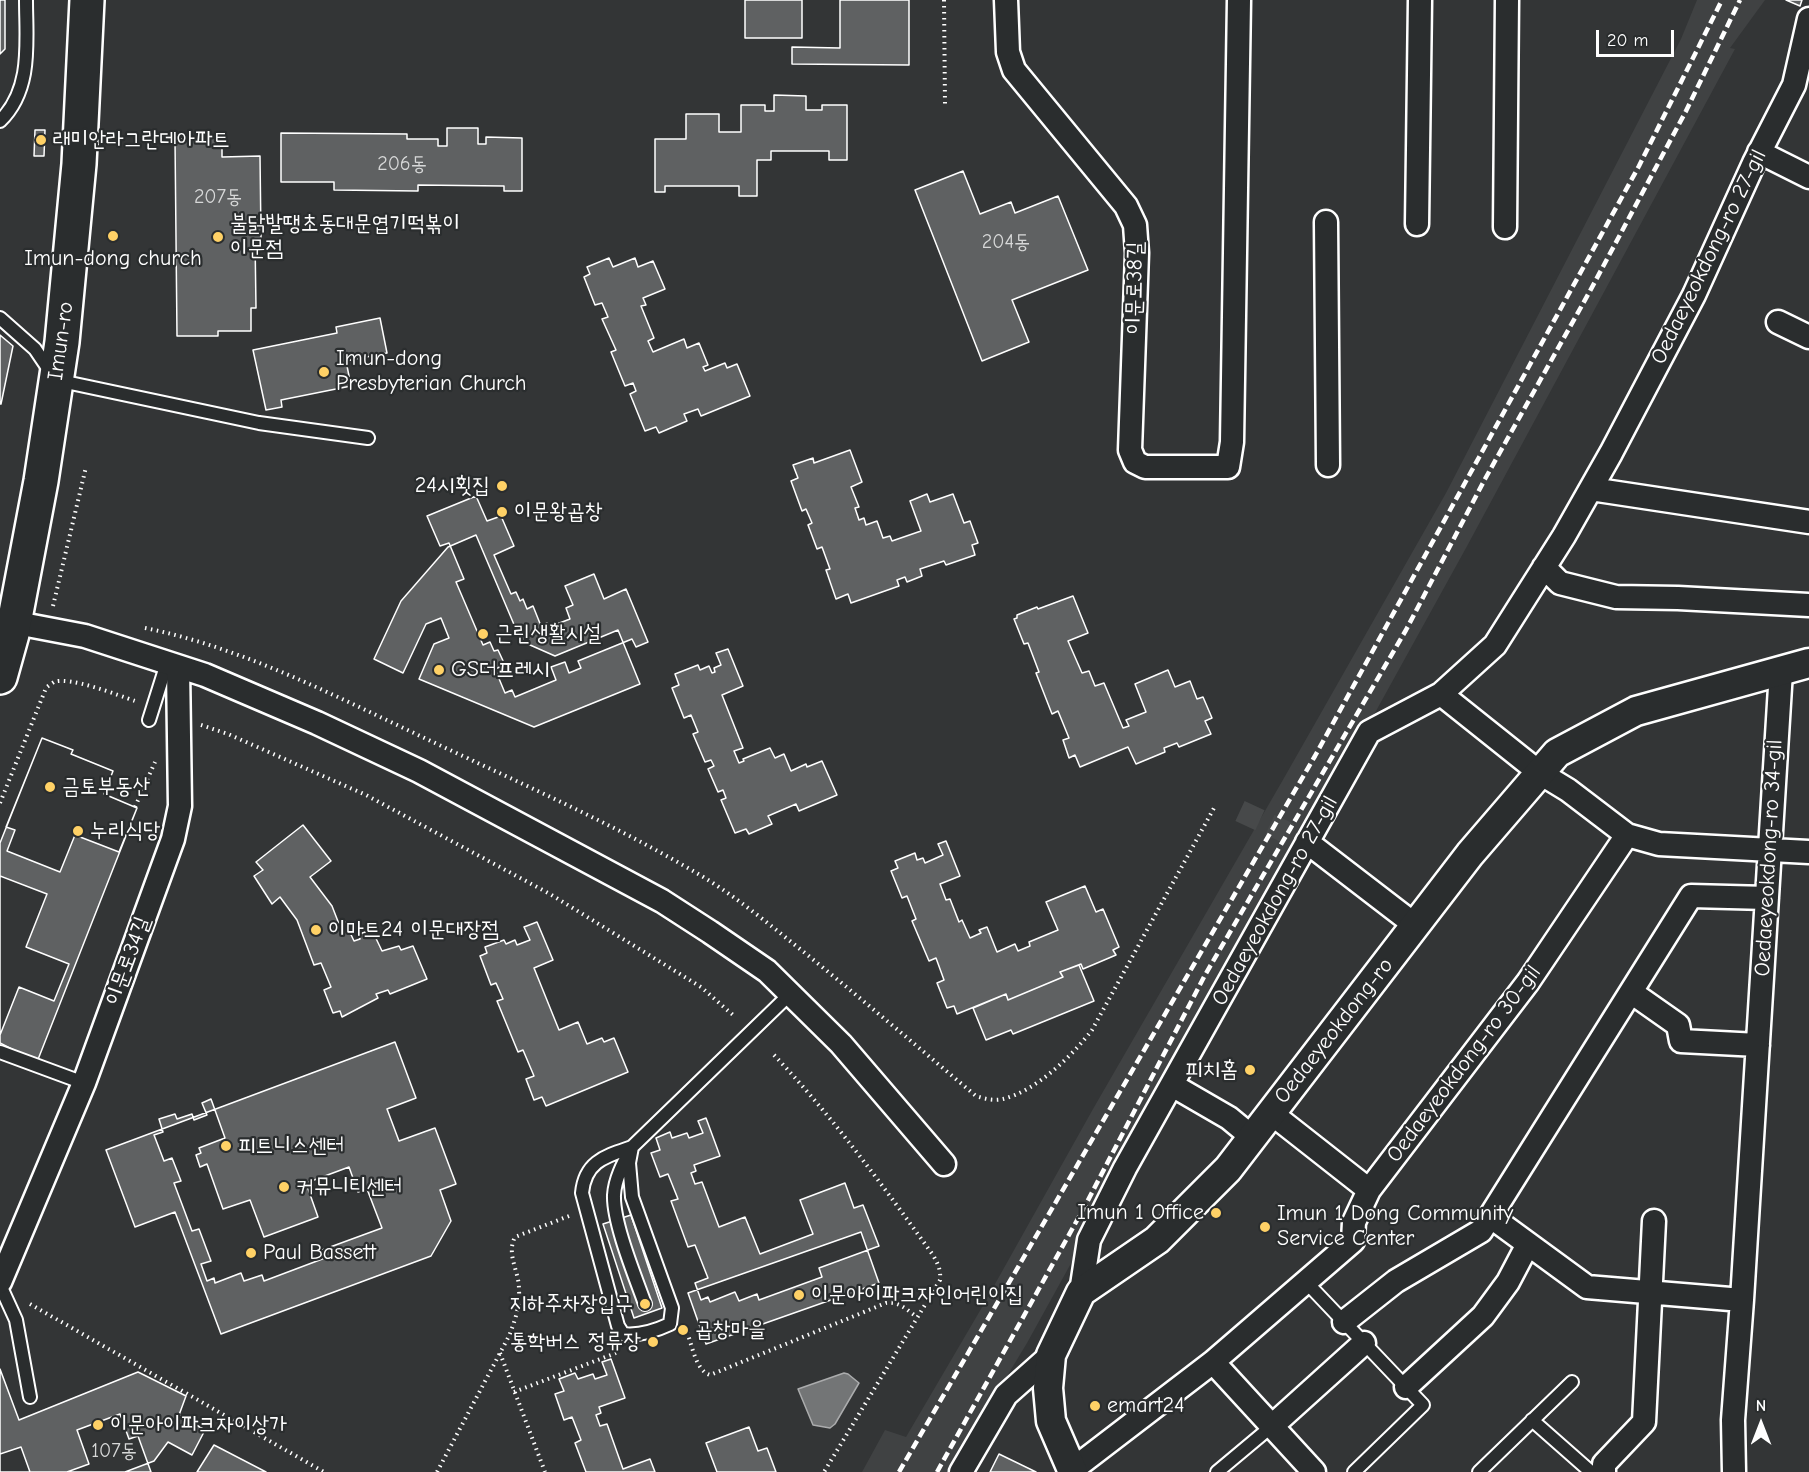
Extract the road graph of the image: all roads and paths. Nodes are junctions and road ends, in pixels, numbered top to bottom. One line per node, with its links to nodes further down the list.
1 (26, 0): 11 (lane)
2 (87, 0): 20 (main road, Imun-ro)
3 (944, 0): 10 (path)
4 (1006, 0): 5 (street, 이문로38길)
5 (1239, 0)
6 (1420, 0): 15 (street)
7 (1507, 0): 16 (street)
8 (1809, 19): 9 (street, Oedaeyeokdong-ro 27-gil)
9 (1805, 56): 12 (street, Oedaeyeokdong-ro 27-gil)
10 (945, 105)
11 (0, 121)
12 (1759, 152): 13 (street); 24 (street, Oedaeyeokdong-ro 27-gil)
13 (1809, 177)
14 (1326, 222): 22 (street)
15 (1417, 224)
16 (1505, 227)
17 (0, 318): 20 (lane)
18 (1778, 322): 19 (street)
19 (1809, 337)
20 (56, 380): 21 (lane); 29 (main road, Imun-ro)
21 (368, 438)
22 (1328, 465)
23 (86, 467): 28 (path)
24 (1591, 489): 25 (street); 26 (street, Oedaeyeokdong-ro 27-gil)
25 (1809, 522)
26 (1544, 567): 27 (street); 35 (street, Oedaeyeokdong-ro 27-gil)
27 (1809, 605)
28 (55, 612)
29 (7, 620): 32 (street); 34 (main road, Imun-ro)
30 (135, 626): 42 (path)
31 (1809, 663): 33 (street, Oedaeyeokdong-ro)
32 (172, 665): 36 (lane); 37 (street, 이문로34길); 50 (street)
33 (1780, 671): 39 (street, Oedaeyeokdong-ro); 45 (street, Oedaeyeokdong-ro 34-gil)
34 (0, 677)
35 (1441, 694): 39 (street); 44 (street, Oedaeyeokdong-ro 27-gil)
36 (153, 707): 38 (lane); 40 (path)
37 (179, 717): 51 (path); 55 (street, 이문로34길)
38 (149, 720): 41 (path)
39 (1540, 773): 43 (street); 48 (street, Oedaeyeokdong-ro)
40 (0, 803)
41 (135, 807)
42 (1214, 808)
43 (1627, 835): 45 (street); 61 (street, Oedaeyeokdong-ro 30-gil)
44 (1307, 842): 48 (street); 56 (street, Oedaeyeokdong-ro 27-gil)
45 (1770, 850): 46 (street); 47 (street, Oedaeyeokdong-ro 34-gil)
46 (1809, 852)
47 (1767, 898): 49 (street); 52 (street, Oedaeyeokdong-ro 34-gil)
48 (1415, 925): 57 (street, Oedaeyeokdong-ro)
49 (1631, 992): 52 (street); 63 (street)
50 (790, 994): 59 (lane); 60 (street)
51 (733, 1015)
52 (1758, 1045): 70 (street, Oedaeyeokdong-ro 34-gil)
53 (0, 1052): 55 (lane)
54 (774, 1055): 73 (path)
55 (84, 1083): 66 (street, 이문로34길)
56 (1172, 1085): 58 (street); 68 (street, Oedaeyeokdong-ro 27-gil)
57 (1271, 1113): 58 (street, Oedaeyeokdong-ro); 61 (street)
58 (1252, 1137): 68 (street, Oedaeyeokdong-ro)
59 (632, 1147): 59 (lane); 72 (lane)
60 (944, 1164)
61 (1368, 1190): 67 (street, Oedaeyeokdong-ro 30-gil)
62 (572, 1215): 78 (path)
63 (1490, 1216): 65 (street); 74 (street)
64 (1654, 1221): 69 (street)
65 (1528, 1244): 69 (street); 82 (street)
66 (0, 1283): 84 (lane)
67 (1307, 1283): 74 (lane); 80 (street, Oedaeyeokdong-ro 30-gil)
68 (1081, 1292): 79 (street)
69 (1650, 1292): 70 (street); 98 (street)
70 (1742, 1300): 99 (street, Oedaeyeokdong-ro 34-gil)
71 (30, 1304): 88 (path)
72 (645, 1304)
73 (917, 1317): 75 (path); 91 (path)
74 (1344, 1322): 76 (lane)
75 (684, 1326)
76 (1364, 1343): 82 (lane); 86 (street)
77 (621, 1351): 83 (path)
78 (500, 1353): 83 (path); 89 (path)
79 (1051, 1355): 87 (street); 92 (street)
80 (1213, 1362): 86 (street); 87 (street, Oedaeyeokdong-ro 30-gil)
81 (1572, 1382): 85 (lane)
82 (1406, 1387): 95 (lane)
83 (514, 1392): 90 (path)
84 (30, 1397)
85 (1532, 1420): 96 (lane); 97 (lane)
86 (1272, 1426): 93 (lane); 94 (street)
87 (1073, 1471)
88 (324, 1472)
89 (437, 1472)
90 (544, 1472)
91 (824, 1472)
92 (961, 1472)
93 (1217, 1472)
94 (1314, 1472)
95 (1354, 1472)
96 (1479, 1472)
97 (1591, 1472)
98 (1604, 1472)
99 (1734, 1472)

